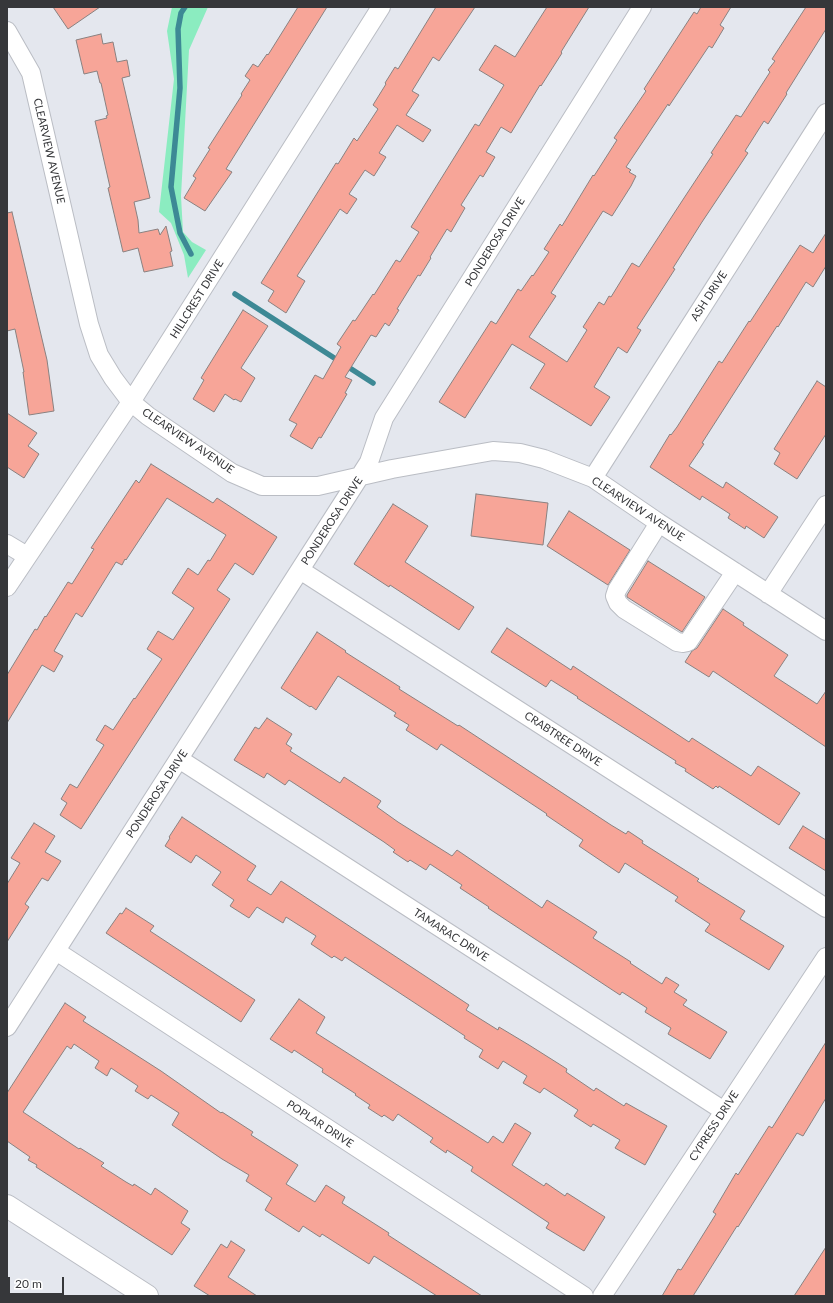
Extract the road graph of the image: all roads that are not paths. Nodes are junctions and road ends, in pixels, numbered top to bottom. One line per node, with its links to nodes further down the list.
1 (381, 7): 5 (street, HILLCREST DRIVE)
2 (642, 7): 6 (street, PONDEROSA DRIVE)
3 (7, 31): 5 (street, CLEARVIEW AVENUE)
4 (826, 113): 7 (street, ASH DRIVE)
5 (132, 402): 6 (street, CLEARVIEW AVENUE); 11 (street, HILLCREST DRIVE)
6 (359, 478): 7 (street, CLEARVIEW AVENUE); 12 (street, PONDEROSA DRIVE)
7 (593, 478): 9 (street, CLEARVIEW AVENUE)
8 (826, 504): 15 (street)
9 (659, 523): 13 (street, CLEARVIEW AVENUE); 13 (street)
10 (7, 544): 11 (street)
11 (27, 556): 14 (street, HILLCREST DRIVE)
12 (300, 570): 17 (street, PONDEROSA DRIVE); 18 (street, CRABTREE DRIVE)
13 (735, 572): 15 (street, CLEARVIEW AVENUE)
14 (7, 587)
15 (768, 594): 16 (street, CLEARVIEW AVENUE)
16 (826, 632)
17 (179, 759): 19 (street, PONDEROSA DRIVE); 22 (street, TAMARAC DRIVE)
18 (826, 908)
19 (56, 951): 21 (street, PONDEROSA DRIVE); 25 (street, POPLAR DRIVE)
20 (826, 957): 22 (street, CYPRESS DRIVE)
21 (7, 1027)
22 (724, 1111): 26 (street, CYPRESS DRIVE)
23 (7, 1206): 24 (main road)
24 (147, 1296)
25 (584, 1296)
26 (602, 1296)

